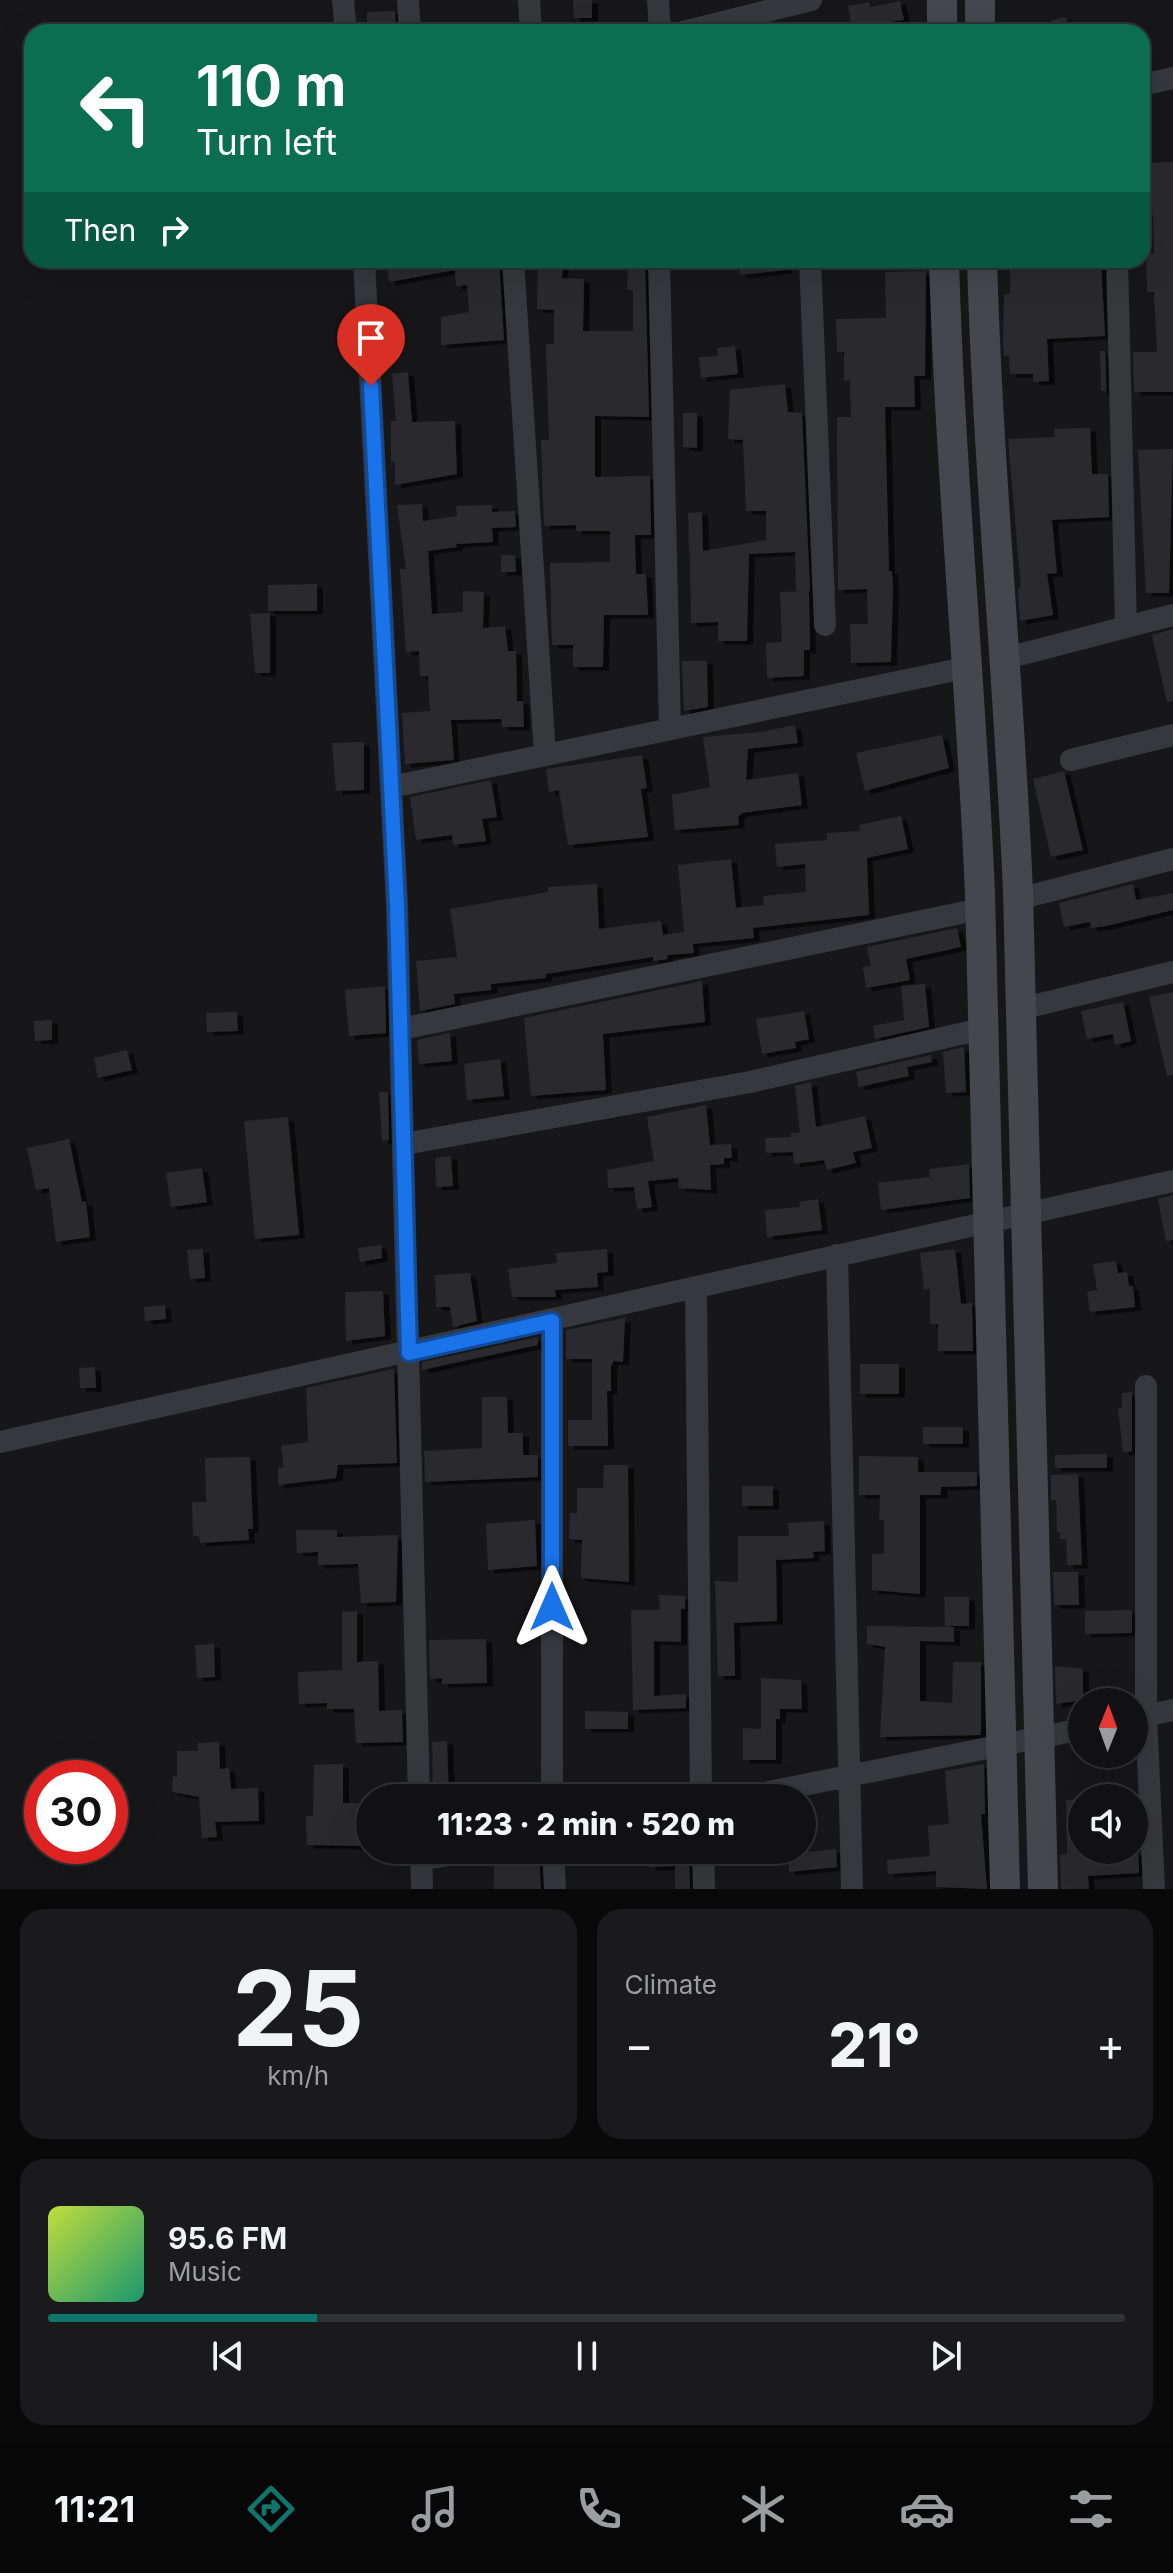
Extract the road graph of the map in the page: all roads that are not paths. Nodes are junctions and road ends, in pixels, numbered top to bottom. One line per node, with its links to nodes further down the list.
1 (343, 0): 9 (street)
2 (408, 0): 10 (street)
3 (529, 0): 11 (street)
4 (658, 0): 12 (street)
5 (811, 0): 8 (street)
6 (942, 0): 14 (main road)
7 (980, 0): 15 (main road)
8 (768, 5): 13 (street)
9 (345, 24)
10 (410, 24)
11 (530, 24)
12 (660, 24)
13 (708, 24)
14 (942, 24)
15 (980, 24)
16 (1173, 78): 17 (street)
17 (1150, 83)
18 (368, 268): 34 (street)
19 (514, 268): 32 (street)
20 (659, 268): 30 (street)
21 (810, 268): 26 (street)
22 (944, 268): 29 (main road)
23 (982, 268): 28 (main road)
24 (1117, 268): 27 (street)
25 (1173, 615): 27 (street)
26 (825, 625)
27 (1126, 627): 28 (street)
28 (1003, 659): 36 (main road)
29 (965, 668): 30 (street); 37 (main road)
30 (670, 729): 32 (street)
31 (1173, 735): 33 (street)
32 (545, 755): 34 (street)
33 (1071, 760)
34 (391, 787): 40 (street)
35 (1173, 859): 36 (street)
36 (1018, 899): 39 (main road)
37 (980, 909): 40 (street); 41 (main road)
38 (1173, 972): 39 (street)
39 (1020, 1009): 44 (main road)
40 (401, 1029): 42 (street)
41 (982, 1029): 42 (street); 45 (main road)
42 (404, 1144): 49 (street)
43 (1173, 1181): 44 (street)
44 (1025, 1213): 45 (street); 56 (main road)
45 (987, 1221): 46 (street); 57 (main road)
46 (837, 1255): 47 (street); 59 (street)
47 (696, 1288): 48 (street); 62 (street)
48 (552, 1321): 49 (street); 61 (street)
49 (409, 1353): 51 (street); 60 (street)
50 (1146, 1386): 52 (street)
51 (0, 1442)
52 (1141, 1688)
53 (1173, 1710): 54 (street)
54 (1148, 1715)
55 (1068, 1732): 56 (street)
56 (1039, 1738): 57 (street); 72 (main road)
57 (1001, 1746): 59 (street); 71 (main road)
58 (1144, 1768): 73 (street)
59 (849, 1776): 63 (street); 70 (street)
60 (419, 1784)
61 (552, 1784)
62 (701, 1784)
63 (809, 1784)
64 (421, 1864): 67 (street)
65 (554, 1864): 68 (street)
66 (703, 1864): 69 (street)
67 (422, 1889)
68 (555, 1889)
69 (704, 1889)
70 (852, 1889)
71 (1005, 1889)
72 (1043, 1889)
73 (1154, 1889)

